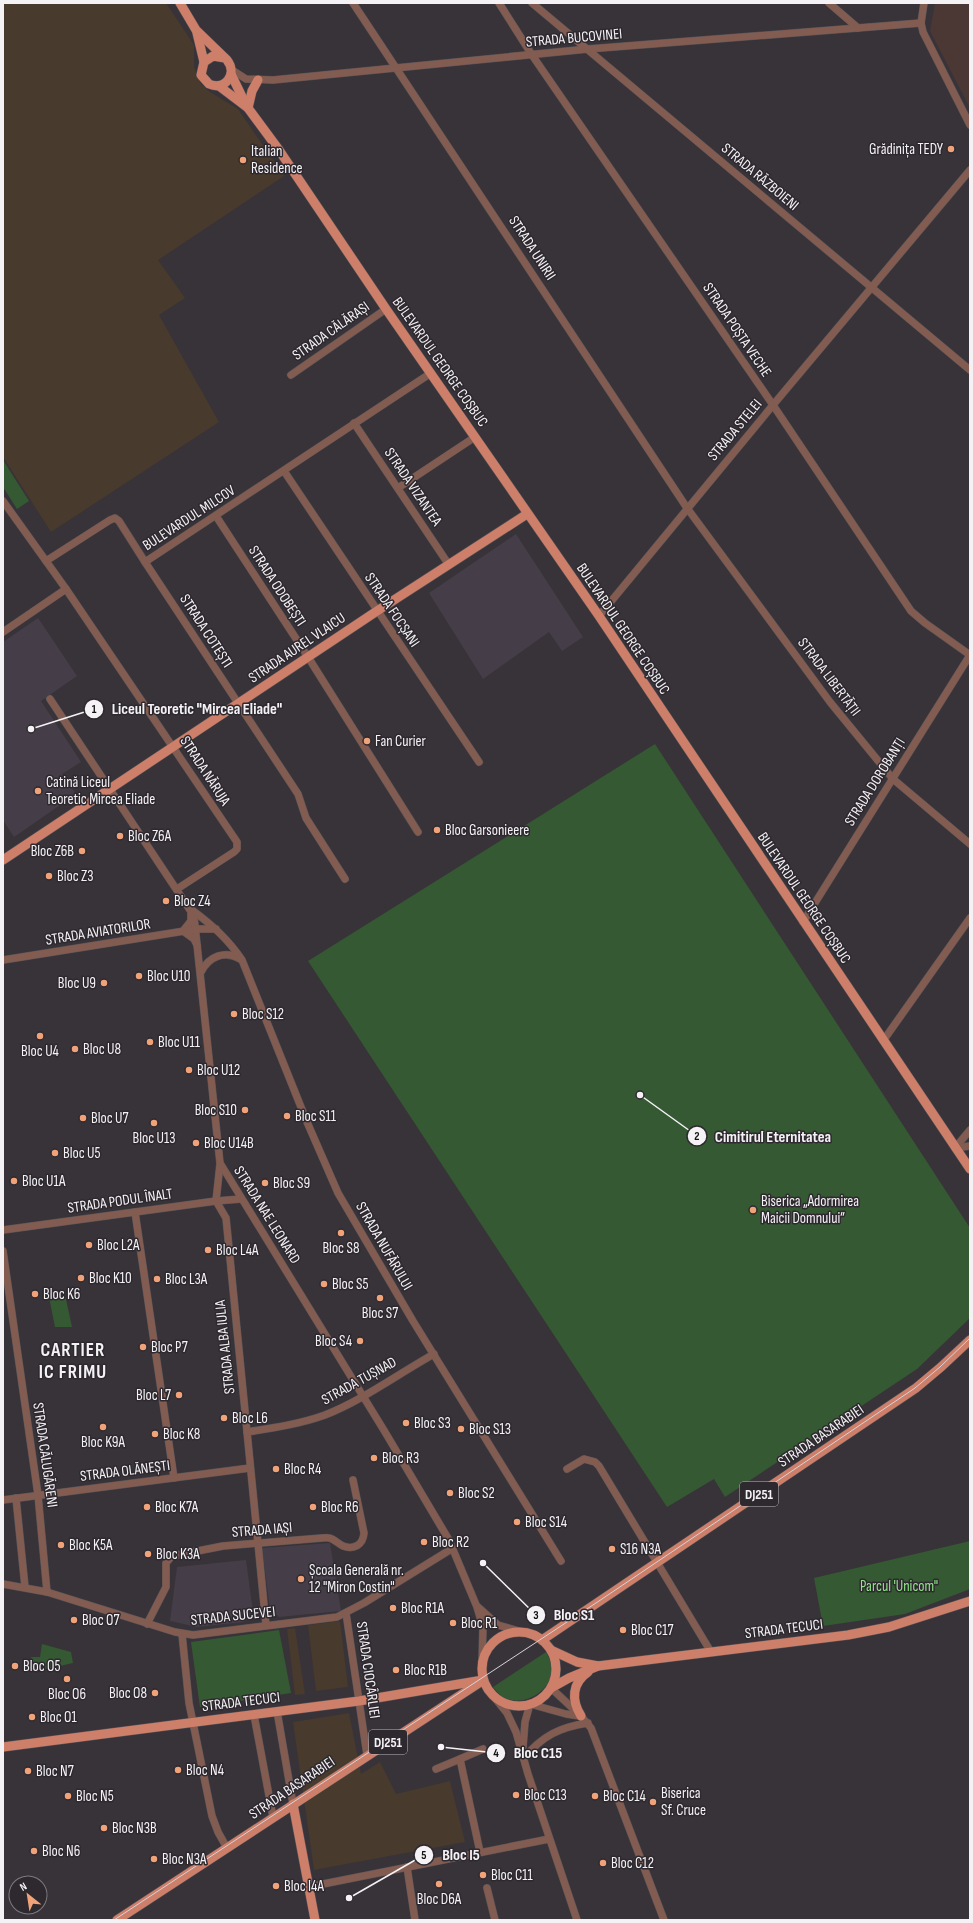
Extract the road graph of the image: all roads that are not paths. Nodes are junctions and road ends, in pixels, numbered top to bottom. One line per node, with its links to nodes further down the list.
1 (180, 3): 9 (main road, BULEVARDUL GEORGE COȘBUC)
2 (353, 3): 14 (street, STRADA UNIRII)
3 (499, 3): 11 (street, STRADA POȘTA VECHE)
4 (532, 3): 10 (street, STRADA RĂZBOIENI)
5 (829, 3): 8 (street)
6 (924, 3): 7 (street)
7 (921, 23): 8 (street, STRADA BUCOVINEI); 19 (street)
8 (858, 28): 10 (street, STRADA BUCOVINEI)
9 (196, 30): 12 (main road, BULEVARDUL GEORGE COȘBUC); 13 (main road, BULEVARDUL GEORGE COȘBUC)
10 (588, 49): 11 (street, STRADA BUCOVINEI); 21 (street, STRADA RĂZBOIENI)
11 (532, 55): 14 (street, STRADA BUCOVINEI); 26 (street, STRADA POȘTA VECHE)
12 (225, 58): 13 (main road); 15 (main road, BULEVARDUL GEORGE COȘBUC)
13 (204, 62): 17 (main road, BULEVARDUL GEORGE COȘBUC)
14 (396, 67): 16 (street, STRADA BUCOVINEI); 32 (street, STRADA UNIRII)
15 (232, 72): 16 (street, STRADA BUCOVINEI); 17 (main road); 18 (main road, BULEVARDUL GEORGE COȘBUC)
16 (258, 80): 18 (main road)
17 (219, 86): 18 (main road, BULEVARDUL GEORGE COȘBUC)
18 (248, 108): 22 (main road, BULEVARDUL GEORGE COȘBUC)
19 (970, 125)
20 (970, 170): 21 (street, STRADA STELEI)
21 (871, 288): 23 (street, STRADA RĂZBOIENI); 26 (street, STRADA STELEI)
22 (386, 308): 24 (main road, BULEVARDUL GEORGE COȘBUC); 25 (street, STRADA CĂLĂRAȘI)
23 (970, 370)
24 (431, 373): 27 (street, BULEVARDUL MILCOV); 28 (main road, BULEVARDUL GEORGE COȘBUC)
25 (291, 375)
26 (773, 405): 32 (street, STRADA STELEI); 42 (street, STRADA POȘTA VECHE)
27 (354, 423): 29 (street, BULEVARDUL MILCOV); 30 (street, STRADA VIZANTEA)
28 (475, 437): 30 (street); 33 (main road, BULEVARDUL GEORGE COȘBUC)
29 (284, 471): 34 (street, BULEVARDUL MILCOV); 39 (street, STRADA FOCȘANI)
30 (398, 488): 37 (street, STRADA VIZANTEA)
31 (3, 501): 35 (street)
32 (688, 508): 40 (street, STRADA STELEI); 48 (street, STRADA LIBERTĂȚII)
33 (527, 514): 37 (main road, STRADA AUREL VLAICU); 40 (main road, BULEVARDUL GEORGE COȘBUC)
34 (216, 516): 36 (street, BULEVARDUL MILCOV); 43 (street, STRADA ODOBEȘTI)
35 (46, 561): 36 (street, BULEVARDUL MILCOV); 38 (street)
36 (145, 562): 45 (street, STRADA COTEȘTI)
37 (449, 565): 39 (main road, STRADA AUREL VLAICU)
38 (66, 589): 41 (street); 46 (street, STRADA NĂRUJA)
39 (377, 611): 43 (main road, STRADA AUREL VLAICU); 47 (street, STRADA FOCȘANI)
40 (599, 616): 57 (main road, BULEVARDUL GEORGE COȘBUC)
41 (3, 632)
42 (970, 655): 48 (street, STRADA DOROBANȚI)
43 (308, 657): 45 (main road, STRADA AUREL VLAICU); 50 (street, STRADA ODOBEȘTI)
44 (50, 699): 49 (street, STRADA NAE LEONARD)
45 (239, 704): 46 (main road, STRADA AUREL VLAICU); 53 (street, STRADA COTEȘTI)
46 (174, 747): 49 (main road, STRADA AUREL VLAICU); 54 (street, STRADA NĂRUJA)
47 (479, 762)
48 (893, 778): 51 (street, STRADA LIBERTĂȚII); 57 (street, STRADA DOROBANȚI)
49 (110, 790): 52 (main road, STRADA AUREL VLAICU); 54 (street, STRADA NAE LEONARD)
50 (418, 832)
51 (970, 844)
52 (3, 860)
53 (345, 879)
54 (177, 889): 55 (street, STRADA NAE LEONARD)
55 (191, 910): 58 (street, STRADA NAE LEONARD); 59 (street, STRADA NUFĂRULUI); 60 (street)
56 (970, 918): 65 (street)
57 (803, 922): 65 (main road, BULEVARDUL GEORGE COȘBUC)
58 (197, 929): 59 (street); 60 (street, STRADA AVIATORILOR); 61 (street, STRADA NAE LEONARD)
59 (216, 929): 63 (street, STRADA NUFĂRULUI)
60 (183, 931): 61 (street); 62 (street, STRADA AVIATORILOR)
61 (198, 947): 64 (street, STRADA NAE LEONARD)
62 (3, 960)
63 (242, 960): 64 (street); 77 (street, STRADA NUFĂRULUI)
64 (201, 972): 69 (street, STRADA NAE LEONARD)
65 (882, 1041): 68 (main road, BULEVARDUL GEORGE COȘBUC)
66 (970, 1130): 68 (street)
67 (970, 1146): 68 (street)
68 (955, 1148): 70 (main road, BULEVARDUL GEORGE COȘBUC)
69 (220, 1163): 71 (street, STRADA NAE LEONARD); 72 (street)
70 (970, 1169)
71 (241, 1199): 72 (street, STRADA PODUL ÎNALT); 78 (street, STRADA NAE LEONARD)
72 (216, 1200): 73 (street, STRADA PODUL ÎNALT); 79 (street, STRADA ALBA IULIA)
73 (135, 1212): 74 (street, STRADA PODUL ÎNALT); 82 (street)
74 (3, 1230)
75 (3, 1251): 84 (street, STRADA CĂLUGĂRENI)
76 (970, 1340): 90 (main road, STRADA BASARABIEI / DJ251)
77 (434, 1354): 78 (street, STRADA TUȘNAD); 89 (street, STRADA NUFĂRULUI)
78 (363, 1396): 79 (street, STRADA TUȘNAD); 88 (street, STRADA NAE LEONARD)
79 (247, 1432): 80 (street, STRADA ALBA IULIA)
80 (250, 1468): 82 (street, STRADA OLĂNEȘTI); 87 (street, STRADA ALBA IULIA)
81 (567, 1469): 90 (street)
82 (174, 1478): 84 (street, STRADA OLĂNEȘTI)
83 (353, 1480): 87 (street, STRADA IAȘI)
84 (38, 1495): 85 (street, STRADA OLĂNEȘTI); 93 (street, STRADA CĂLUGĂRENI)
85 (16, 1498): 86 (street, STRADA OLĂNEȘTI); 92 (street)
86 (3, 1500)
87 (258, 1543): 97 (street, STRADA IAȘI); 98 (street, STRADA ALBA IULIA)
88 (453, 1548): 95 (street, STRADA NAE LEONARD); 96 (street, STRADA SUCEVEI)
89 (561, 1561)
90 (658, 1562): 101 (main road, STRADA BASARABIEI / DJ251); 103 (street)
91 (3, 1584): 92 (street, STRADA SUCEVEI)
92 (25, 1587): 93 (street, STRADA SUCEVEI)
93 (47, 1592): 97 (street, STRADA SUCEVEI)
94 (970, 1601): 103 (main road, STRADA TECUCI)
95 (477, 1607): 99 (street, STRADA NAE LEONARD); 104 (street, STRADA NAE LEONARD)
96 (346, 1613): 98 (street, STRADA SUCEVEI); 109 (street, STRADA CIOCÂRLIEI)
97 (147, 1624): 100 (street, STRADA SUCEVEI)
98 (266, 1625): 100 (street, STRADA SUCEVEI)
99 (522, 1632): 101 (main road); 104 (main road)
100 (182, 1634): 114 (street)
101 (542, 1640): 102 (main road)
102 (551, 1650): 105 (main road, STRADA TECUCI); 107 (main road)
103 (711, 1652): 105 (main road, STRADA TECUCI)
104 (482, 1664): 106 (main road)
105 (598, 1666): 107 (main road, STRADA TECUCI); 113 (main road)
106 (483, 1680): 108 (main road); 109 (main road, STRADA TECUCI); 119 (main road, STRADA BASARABIEI / DJ251)
107 (551, 1688): 110 (main road); 113 (street)
108 (494, 1697): 110 (main road); 118 (street)
109 (359, 1701): 111 (main road, STRADA TECUCI); 119 (street, STRADA CIOCÂRLIEI)
110 (530, 1704): 113 (street); 118 (street)
111 (277, 1711): 112 (main road, STRADA TECUCI); 122 (street)
112 (254, 1715): 114 (main road, STRADA TECUCI); 123 (street)
113 (581, 1716): 115 (street)
114 (193, 1722): 116 (main road, STRADA TECUCI); 125 (street)
115 (588, 1723): 118 (street); 135 (street)
116 (3, 1747)
117 (483, 1749): 120 (street)
118 (523, 1754): 124 (street)
119 (367, 1755): 122 (main road, STRADA BASARABIEI / DJ251)
120 (460, 1759): 121 (street); 126 (street)
121 (436, 1769)
122 (293, 1804): 123 (main road, STRADA BASARABIEI / DJ251); 128 (main road)
123 (273, 1817): 125 (main road, STRADA BASARABIEI / DJ251)
124 (549, 1839): 126 (street); 134 (street)
125 (227, 1848): 130 (main road, STRADA BASARABIEI / DJ251)
126 (480, 1852): 127 (street)
127 (407, 1867): 128 (street); 132 (street)
128 (308, 1886): 131 (main road)
129 (488, 1888): 133 (street)
130 (117, 1920)
131 (315, 1920)
132 (415, 1920)
133 (495, 1920)
134 (577, 1920)
135 (664, 1920)

